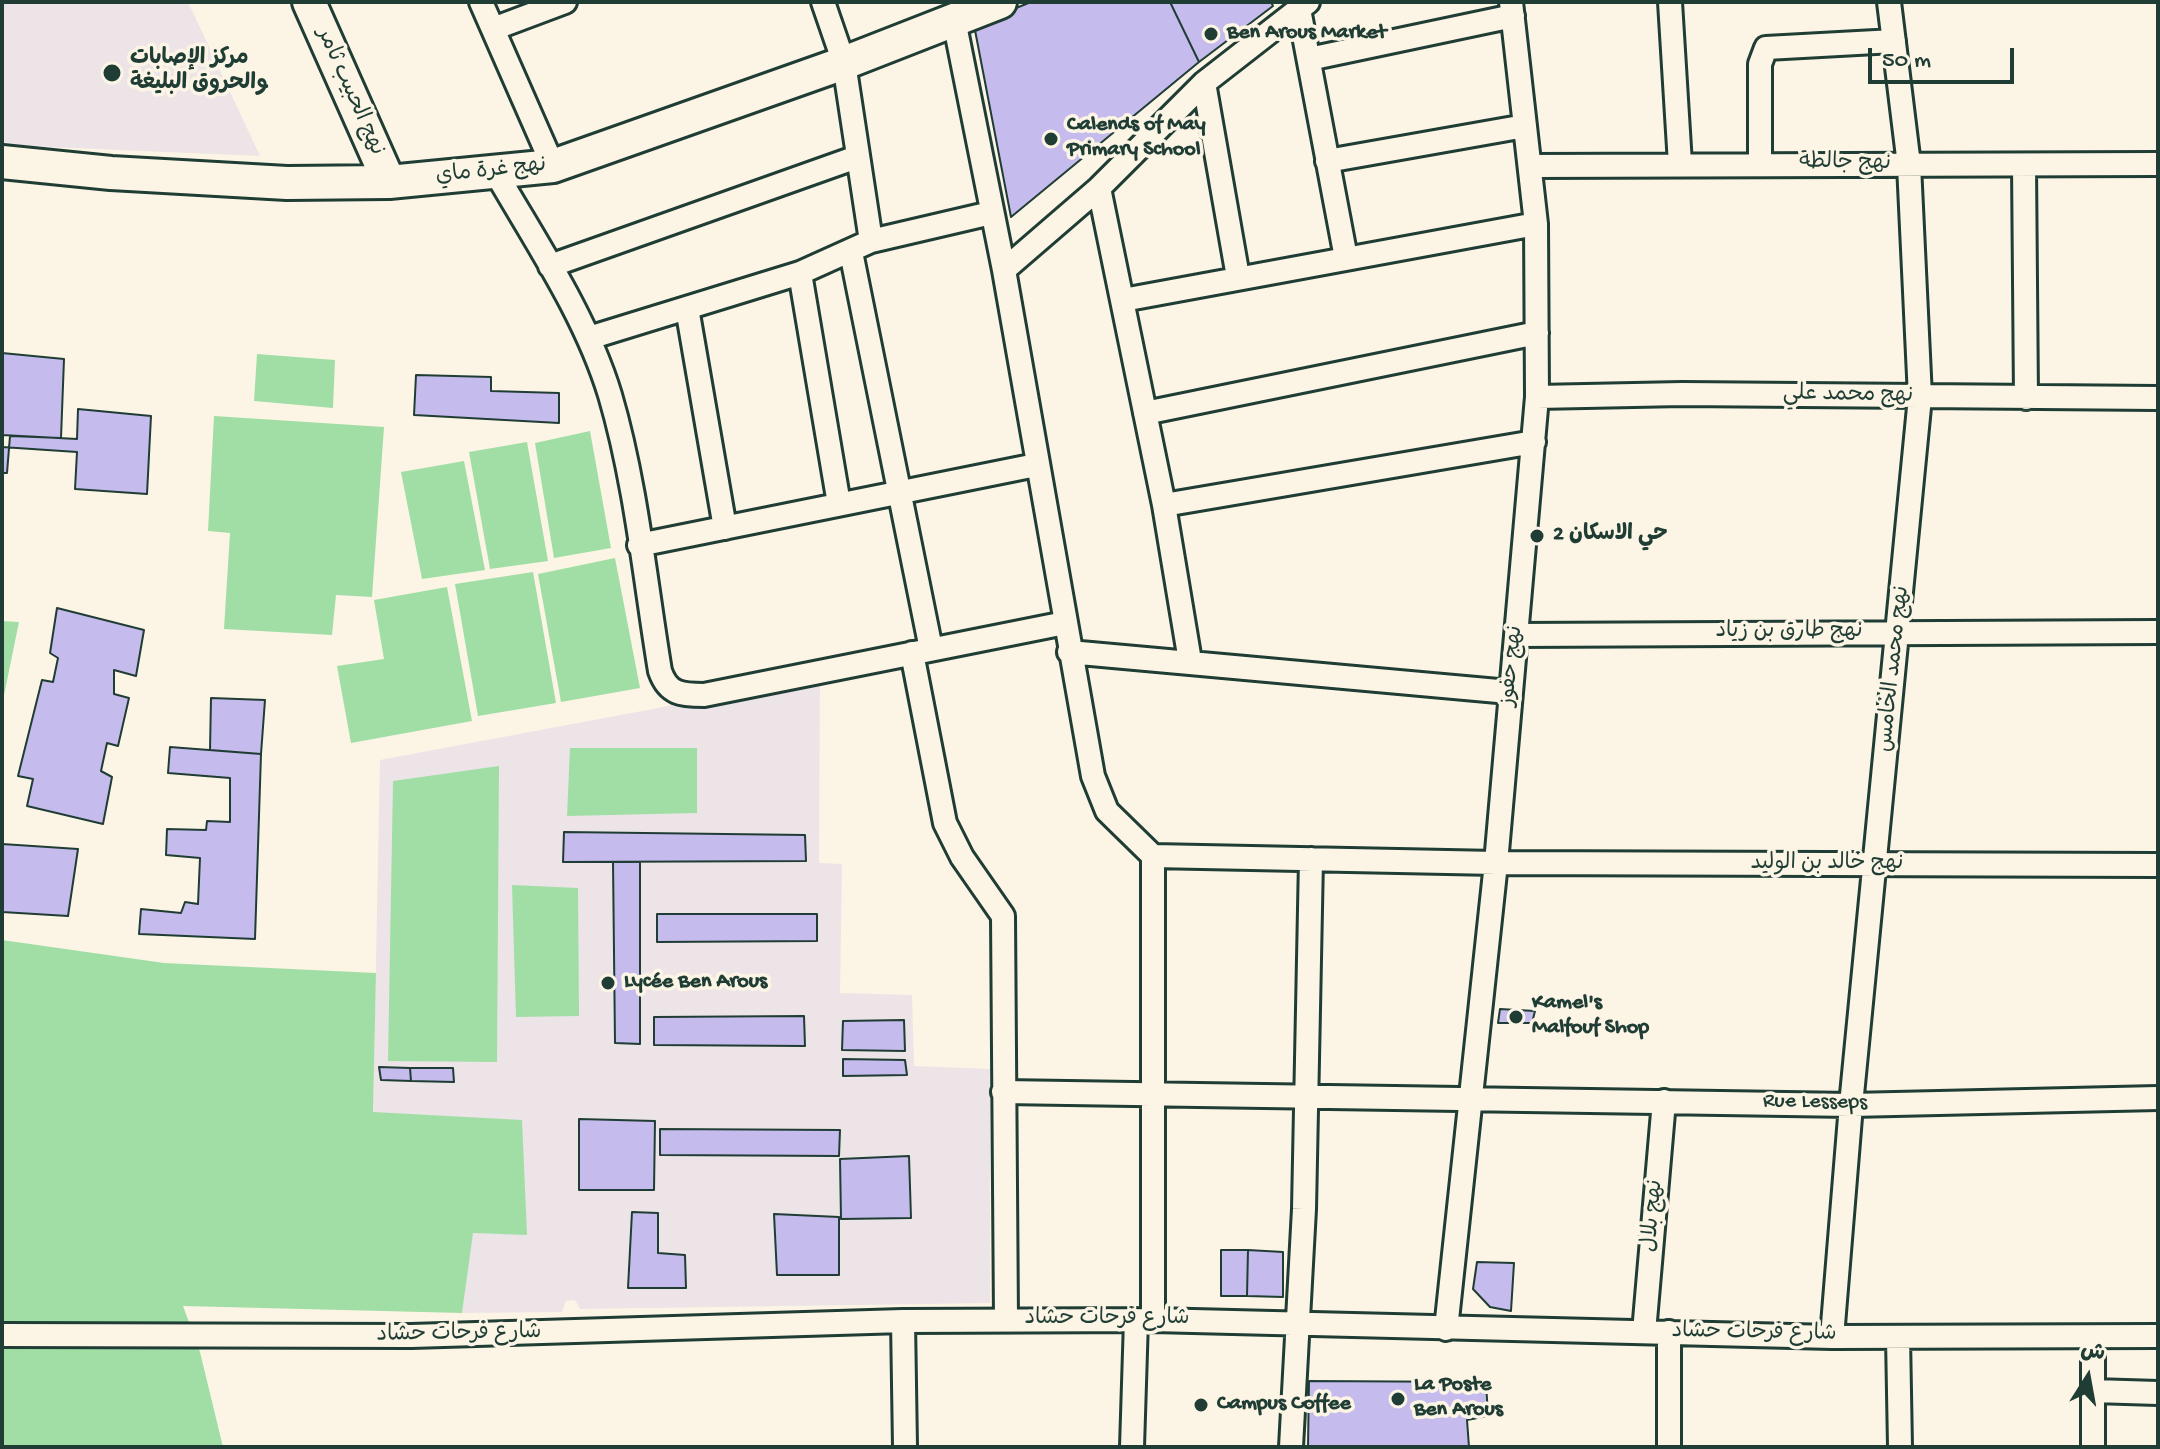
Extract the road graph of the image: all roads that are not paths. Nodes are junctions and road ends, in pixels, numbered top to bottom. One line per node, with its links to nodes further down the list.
1 (309, 2): 28 (street, نهج الحبيب ثامر)
2 (481, 2): 11 (street)
3 (565, 2): 11 (street)
4 (823, 2): 14 (street)
5 (1000, 2): 10 (street, نهج غرة ماي)
6 (1670, 2): 20 (street)
7 (1889, 2): 12 (street, نهج محمد الخامس)
8 (1304, 6): 13 (street); 15 (street)
9 (1512, 9): 13 (street); 16 (street, نهج حفوز)
10 (954, 20): 14 (street, نهج غرة ماي); 30 (street)
11 (493, 29): 25 (street)
12 (1894, 41): 21 (street); 23 (street, نهج محمد الخامس)
13 (1309, 59): 18 (street)
14 (844, 63): 17 (street); 25 (street, نهج غرة ماي)
15 (1204, 83): 29 (street); 38 (street)
16 (1525, 126): 18 (street); 26 (street, نهج حفوز)
17 (857, 157): 32 (street); 35 (street)
18 (1327, 161): 34 (street)
19 (2, 162): 28 (street, نهج غرة ماي)
20 (1680, 164): 21 (street, نهج جالطة); 26 (street, نهج جالطة)
21 (1760, 164): 23 (street, نهج جالطة)
22 (2158, 164): 24 (street, نهج جالطة)
23 (1909, 165): 24 (street, نهج جالطة); 44 (street, نهج محمد الخامس)
24 (2024, 165): 45 (street)
25 (553, 166): 27 (street, نهج غرة ماي)
26 (1532, 166): 31 (street, نهج حفوز)
27 (496, 173): 28 (street, نهج غرة ماي); 35 (street)
28 (389, 182)
29 (1099, 188): 36 (street); 39 (street)
30 (991, 213): 32 (street); 36 (street)
31 (1536, 224): 34 (street); 41 (street, نهج حفوز)
32 (871, 241): 33 (street)
33 (851, 252): 37 (street); 50 (street)
34 (1346, 258): 38 (street)
35 (550, 266): 42 (street)
36 (1004, 270): 49 (street)
37 (800, 273): 40 (street); 51 (street)
38 (1238, 277): 39 (street)
39 (1123, 300): 47 (street)
40 (687, 308): 42 (street); 53 (street)
41 (1537, 333): 43 (street, نهج حفوز); 47 (street)
42 (589, 338): 54 (street)
43 (1537, 397): 44 (street, نهج محمد علي); 48 (street, نهج حفوز)
44 (1920, 397): 45 (street, نهج محمد علي); 57 (street, نهج محمد الخامس)
45 (2026, 398): 46 (street, نهج محمد علي)
46 (2158, 398)
47 (1145, 413): 52 (street)
48 (1534, 442): 52 (street); 58 (street, نهج حفوز)
49 (1036, 465): 50 (street); 55 (street)
50 (899, 495): 51 (street); 59 (street)
51 (839, 504): 53 (street)
52 (1164, 505): 61 (street)
53 (725, 528): 54 (street)
54 (639, 545): 59 (street)
55 (1065, 623): 59 (street); 60 (street)
56 (2158, 632): 57 (street, نهج طارق بن زياد)
57 (1899, 633): 58 (street, نهج طارق بن زياد); 67 (street, نهج محمد الخامس)
58 (1516, 635): 62 (street, نهج حفوز)
59 (921, 651): 68 (street)
60 (1069, 652): 61 (street); 63 (street)
61 (1190, 661): 62 (street)
62 (1509, 692): 65 (street, نهج حفوز)
63 (1153, 856): 64 (street, نهج خالد بن الوليد); 69 (street)
64 (1311, 859): 65 (street, نهج خالد بن الوليد); 70 (street)
65 (1496, 863): 67 (street, نهج خالد بن الوليد); 71 (street, نهج حفوز)
66 (2158, 865): 67 (street, نهج خالد بن الوليد)
67 (1875, 866): 74 (street, نهج محمد الخامس)
68 (1003, 1092): 69 (street, Rue Lesseps); 75 (street)
69 (1155, 1094): 70 (street, Rue Lesseps); 76 (street)
70 (1307, 1095): 71 (street, Rue Lesseps); 78 (street)
71 (1472, 1097): 73 (street, Rue Lesseps); 79 (street, نهج حفوز)
72 (2158, 1098): 74 (street, Rue Lesseps)
73 (1664, 1101): 74 (street, Rue Lesseps); 80 (street, نهج بلال)
74 (1851, 1105): 84 (street, نهج محمد الخامس)
75 (1006, 1320): 76 (street, شارع فرحات حشاد); 77 (street, شارع فرحات حشاد)
76 (1145, 1320): 78 (street, شارع فرحات حشاد); 90 (street)
77 (903, 1321): 82 (street, شارع فرحات حشاد); 89 (street)
78 (1296, 1321): 79 (street, شارع فرحات حشاد); 91 (street)
79 (1446, 1329): 80 (street, شارع فرحات حشاد)
80 (1644, 1332): 81 (street, شارع فرحات حشاد)
81 (1669, 1332): 84 (street, شارع فرحات حشاد); 92 (street)
82 (2, 1335)
83 (2158, 1336): 86 (street, شارع فرحات حشاد)
84 (1832, 1337): 85 (street, شارع فرحات حشاد)
85 (1898, 1337): 86 (street, شارع فرحات حشاد); 93 (street)
86 (2093, 1337): 87 (street)
87 (2093, 1391): 88 (street); 94 (street)
88 (2158, 1393)
89 (905, 1447)
90 (1132, 1447)
91 (1291, 1447)
92 (1669, 1447)
93 (1900, 1447)
94 (2093, 1447)

